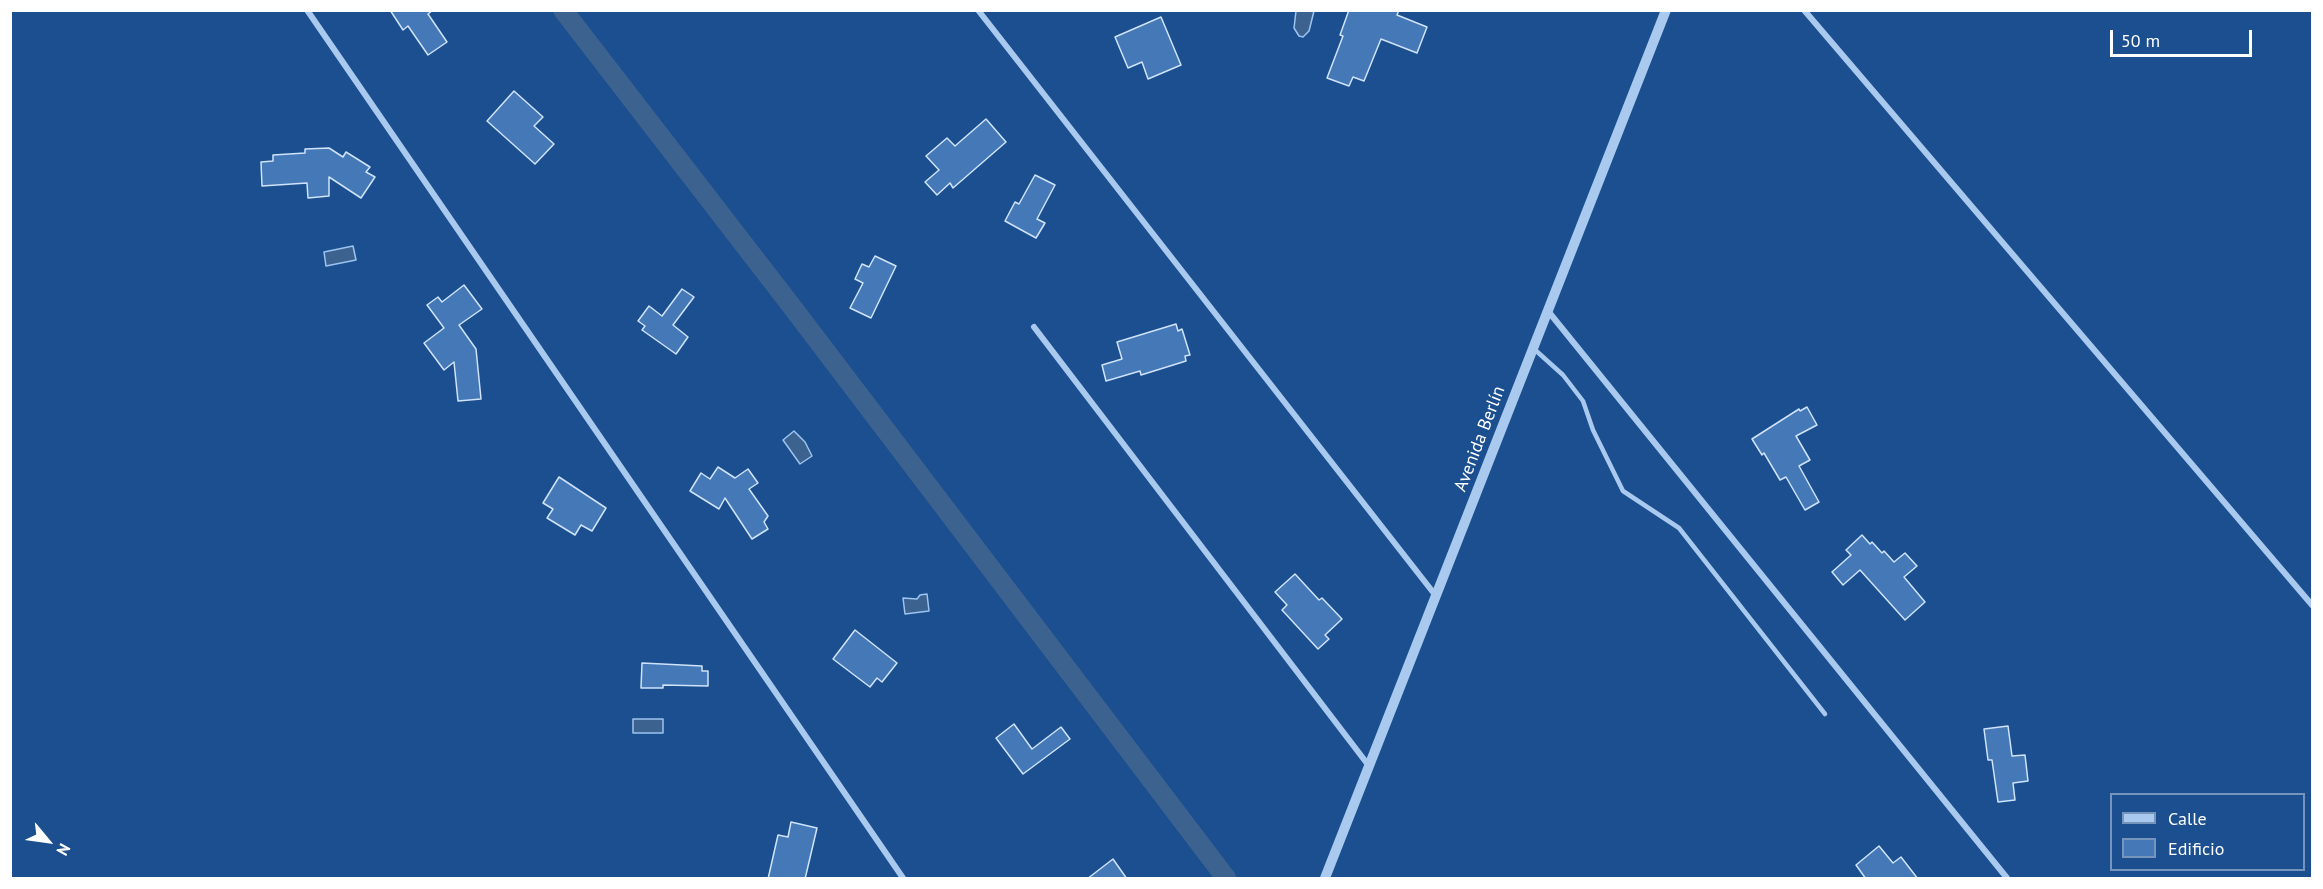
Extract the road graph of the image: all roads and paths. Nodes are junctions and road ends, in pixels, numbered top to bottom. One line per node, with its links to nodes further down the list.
1 (307, 10): 12 (street)
2 (978, 10): 8 (street)
3 (1666, 10): 5 (street, Avenida Berlín)
4 (1804, 10): 9 (street)
5 (1548, 311): 7 (street, Avenida Berlín); 14 (street)
6 (1034, 327): 11 (street)
7 (1533, 348): 8 (street, Avenida Berlín); 10 (lane)
8 (1437, 597): 11 (street, Avenida Berlín)
9 (2313, 605)
10 (1825, 714)
11 (1369, 766): 13 (street, Avenida Berlín)
12 (903, 879)
13 (1324, 879)
14 (2007, 879)

